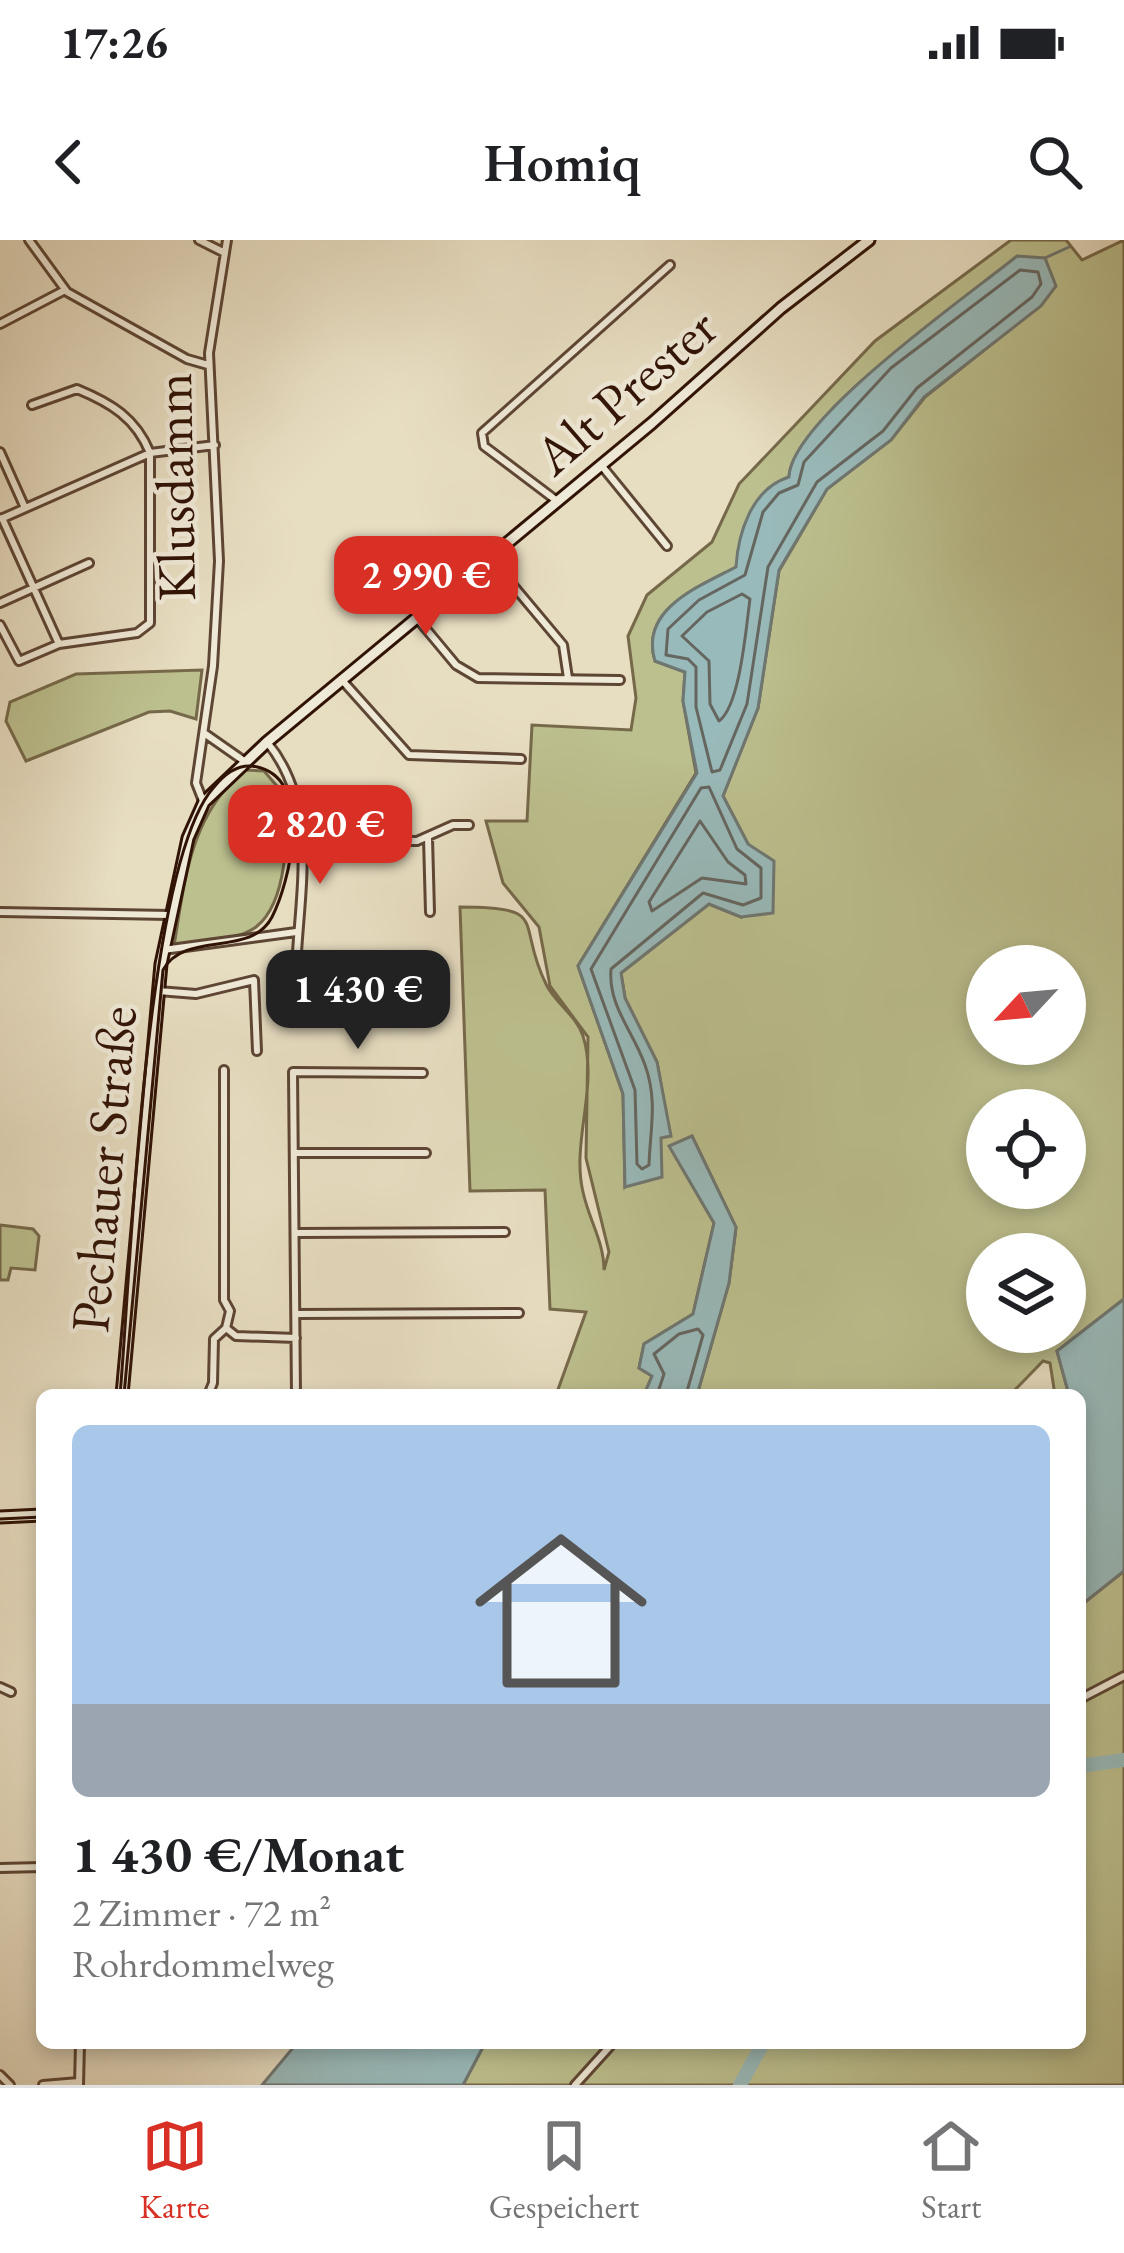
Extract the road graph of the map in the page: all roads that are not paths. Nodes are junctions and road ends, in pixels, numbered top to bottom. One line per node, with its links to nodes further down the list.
1 (29, 240): 7 (street)
2 (199, 240): 5 (street)
3 (227, 240): 5 (street, Klusdamm)
4 (869, 240): 14 (main road, Alt Prester)
5 (225, 253): 9 (street, Klusdamm)
6 (670, 265): 15 (street)
7 (65, 290): 8 (street); 9 (street)
8 (0, 324)
9 (208, 365): 11 (street, Klusdamm)
10 (32, 406): 13 (street)
11 (214, 446): 13 (street); 29 (street, Klusdamm)
12 (0, 452): 16 (street)
13 (151, 453): 16 (street); 25 (street)
14 (601, 465): 15 (main road, Alt Prester); 18 (street)
15 (557, 501): 19 (main road, Alt Prester)
16 (26, 508): 17 (street)
17 (1, 519): 21 (street)
18 (667, 546)
19 (490, 556): 23 (main road, Alt Prester); 26 (street)
20 (89, 563): 21 (street)
21 (34, 588): 22 (street); 25 (street)
22 (0, 603)
23 (416, 617): 26 (street); 27 (main road, Alt Prester)
24 (0, 625): 25 (street)
25 (59, 644)
26 (568, 678): 28 (street)
27 (341, 679): 30 (main road, Alt Prester); 31 (street)
28 (620, 680)
29 (203, 733): 32 (street); 33 (street, Klusdamm)
30 (267, 742): 32 (main road); 36 (street)
31 (521, 759)
32 (240, 765): 33 (main road)
33 (204, 802): 39 (main road, Pechauer Straße)
34 (469, 825): 35 (street)
35 (428, 838): 36 (street); 38 (street)
36 (301, 840): 40 (street)
37 (0, 912): 39 (street)
38 (430, 912)
39 (170, 915): 41 (main road, Pechauer Straße)
40 (297, 932): 41 (street); 42 (street)
41 (163, 950): 43 (main road, Pechauer Straße)
42 (418, 989)
43 (158, 992): 44 (street); 55 (main road, Pechauer Straße)
44 (257, 1051)
45 (224, 1070): 53 (street)
46 (423, 1073): 47 (street)
47 (296, 1153): 48 (street); 50 (street)
48 (426, 1153)
49 (505, 1232): 50 (street)
50 (296, 1233): 52 (street)
51 (519, 1312): 52 (street)
52 (297, 1314): 54 (street)
53 (226, 1328): 54 (street); 56 (street)
54 (296, 1338): 57 (street)
55 (123, 1389)
56 (210, 1389)
57 (296, 1389)
58 (36, 1515): 59 (main road)
59 (0, 1516)
60 (1124, 1676): 63 (street)
61 (0, 1688): 62 (street)
62 (11, 1692)
63 (1086, 1696)
64 (36, 1867): 65 (street)
65 (0, 1868)
66 (80, 2049): 69 (street)
67 (608, 2049): 72 (street)
68 (0, 2075): 70 (street)
69 (79, 2083): 71 (street)
70 (10, 2085)
71 (43, 2085)
72 (575, 2085)

